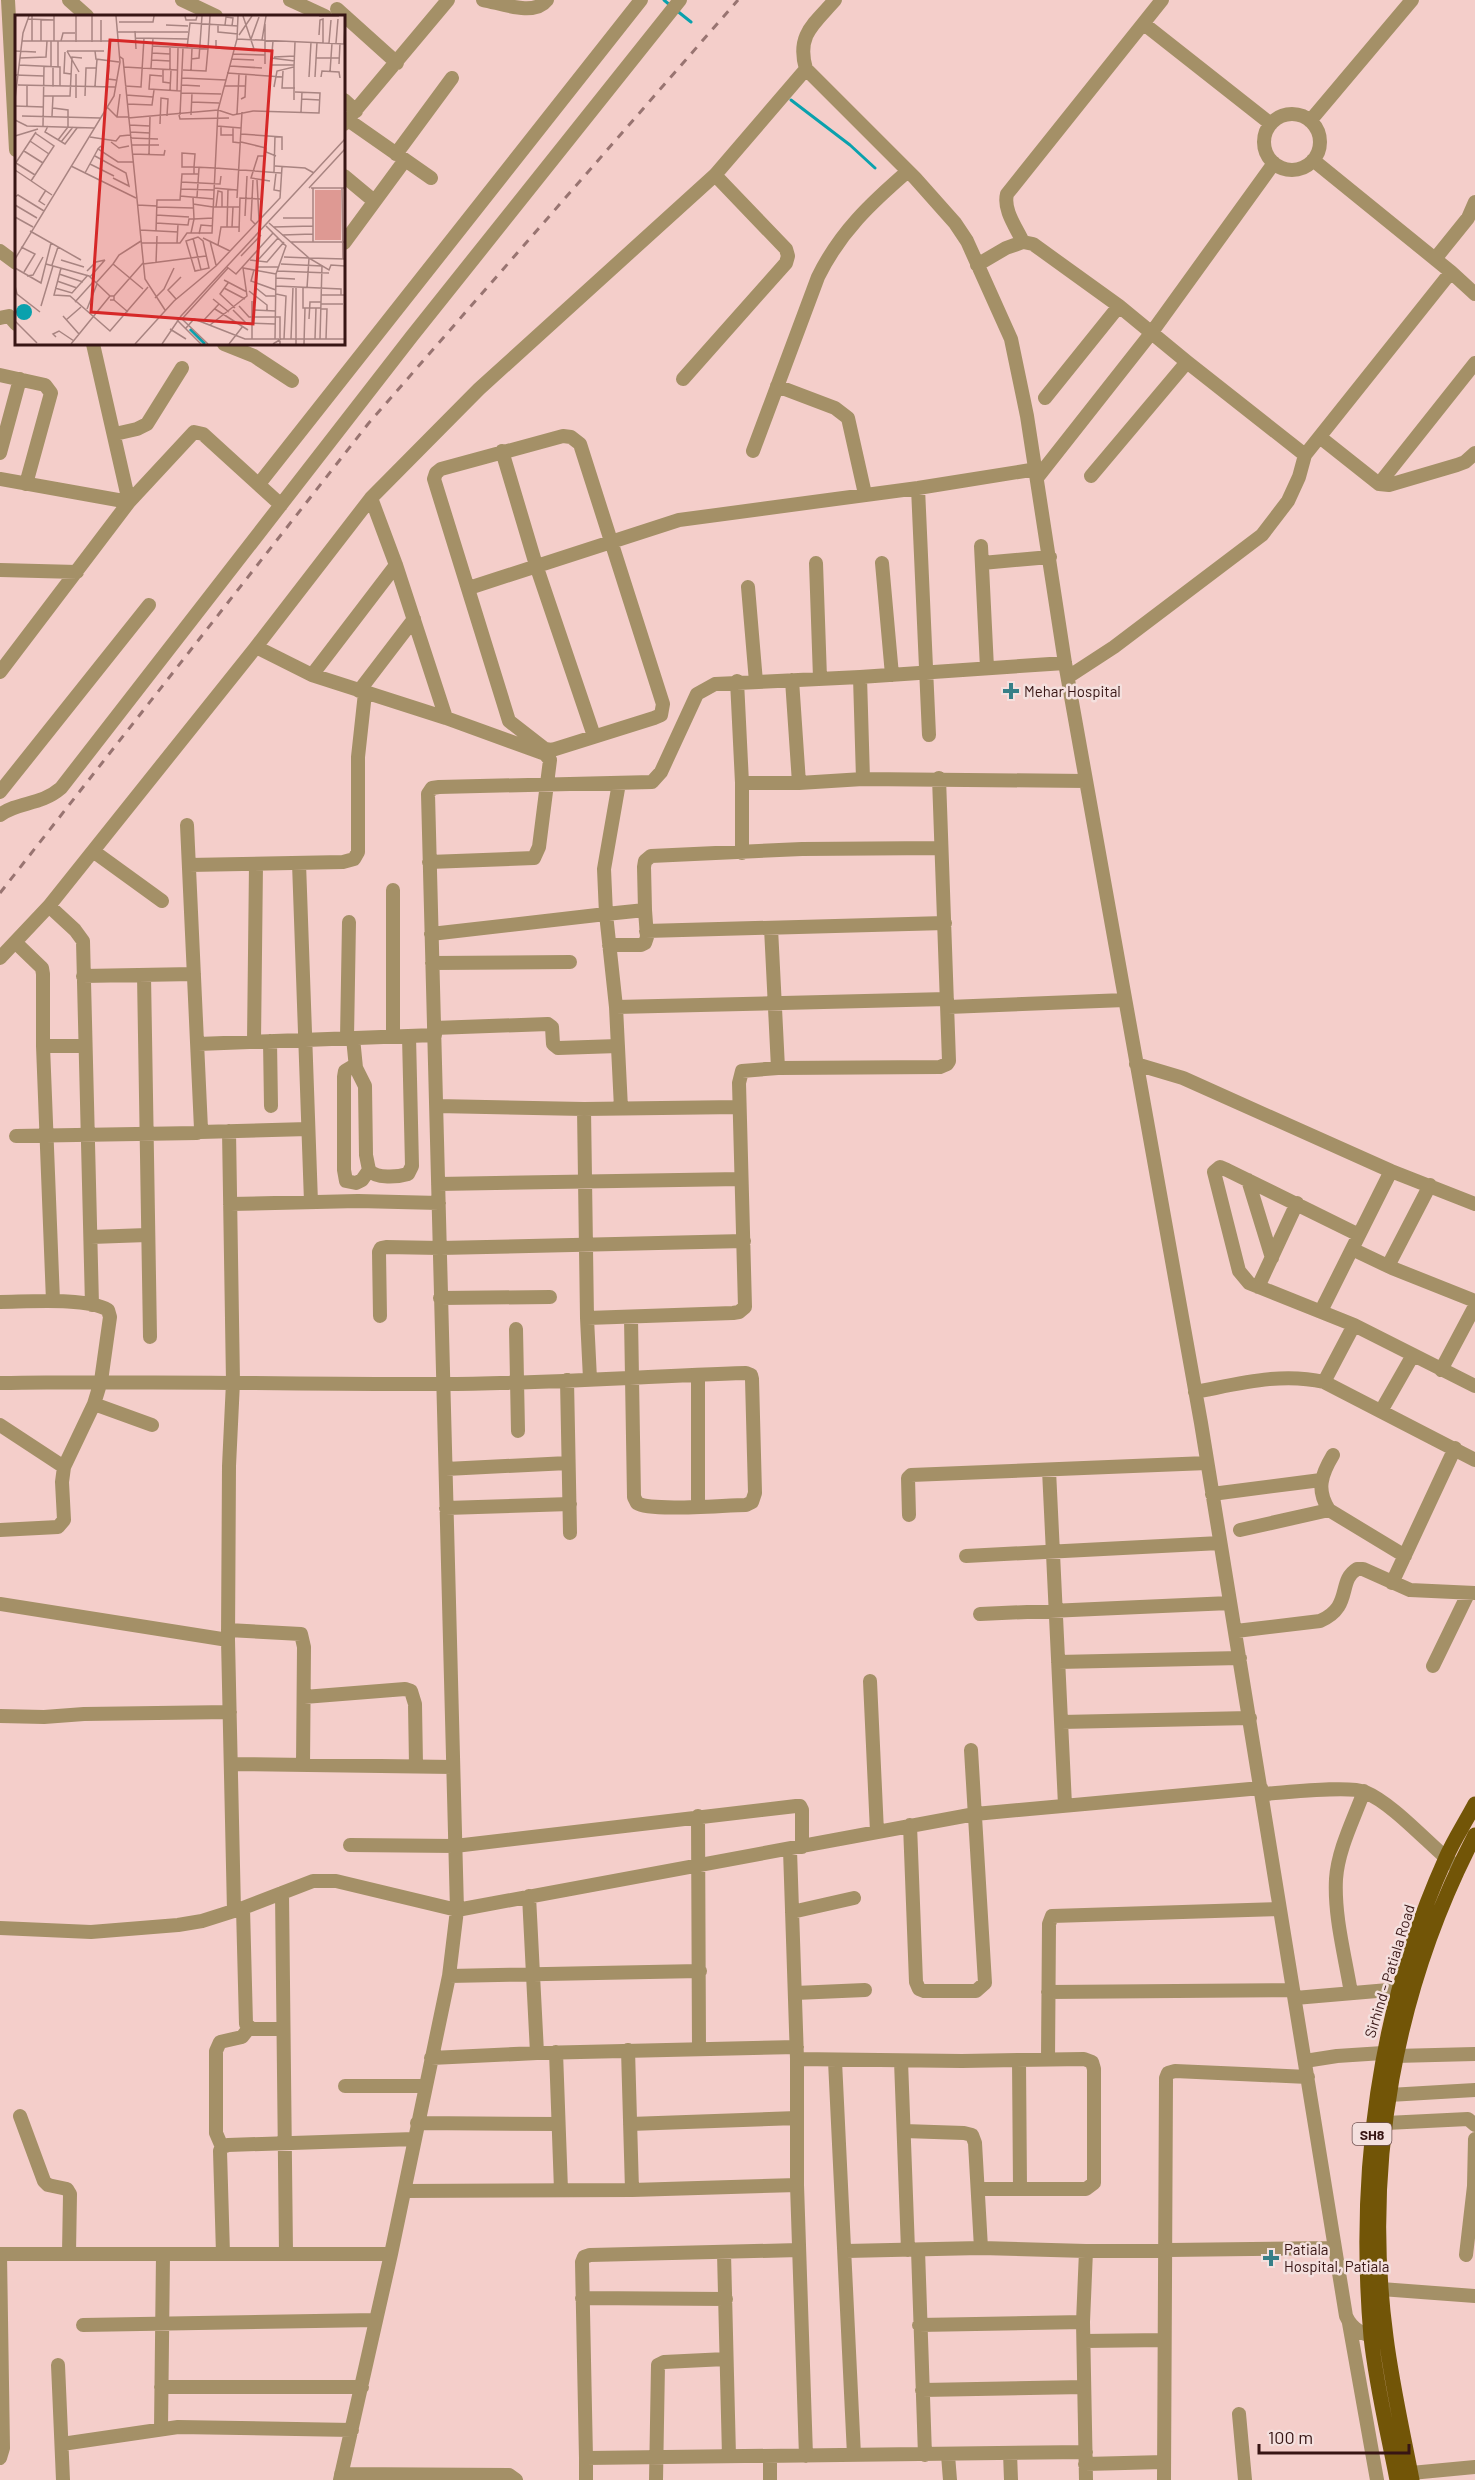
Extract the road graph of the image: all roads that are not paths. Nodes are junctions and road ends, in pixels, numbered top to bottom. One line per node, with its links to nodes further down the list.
1 (8, 0): 16 (street)
2 (182, 0): 13 (street)
3 (290, 0): 12 (street)
4 (448, 0): 17 (street)
5 (483, 0): 6 (street)
6 (547, 0)
7 (641, 0): 70 (street)
8 (680, 0): 76 (street)
9 (835, 0): 18 (street)
10 (1162, 0): 15 (street)
11 (1412, 0): 21 (street)
12 (334, 11)
13 (214, 15)
14 (345, 20): 17 (street)
15 (1144, 24): 22 (street); 35 (street)
16 (10, 60): 24 (street)
17 (397, 63): 20 (street)
18 (806, 69): 28 (street); 29 (street)
19 (452, 78): 25 (street)
20 (349, 118): 25 (street)
21 (1310, 121): 22 (street); 26 (street)
22 (1271, 124): 27 (street)
23 (0, 126): 24 (street)
24 (15, 126)
25 (400, 157): 31 (street); 32 (street)
26 (1313, 160): 27 (street); 37 (street)
27 (1274, 163): 45 (street)
28 (908, 171): 39 (street); 57 (street)
29 (715, 175): 55 (street); 74 (street)
30 (345, 177): 32 (street)
31 (431, 178)
32 (374, 201): 34 (street)
33 (1475, 202): 37 (street)
34 (345, 242)
35 (1023, 242): 39 (street); 42 (street)
36 (0, 251): 38 (street)
37 (1435, 259): 40 (street)
38 (15, 262)
39 (977, 265): 66 (street)
40 (1451, 272): 41 (street); 60 (street)
41 (1472, 287)
42 (1119, 306): 45 (street); 58 (street)
43 (0, 318): 44 (street)
44 (15, 323)
45 (1152, 332): 50 (street); 66 (street)
46 (93, 345): 59 (street)
47 (226, 345): 49 (street)
48 (261, 345): 49 (street)
49 (254, 356): 56 (street)
50 (1186, 362): 65 (street); 67 (street)
51 (1475, 363): 71 (street)
52 (182, 368): 59 (street)
53 (0, 375): 54 (street)
54 (20, 379): 63 (street); 69 (street)
55 (683, 379)
56 (292, 381)
57 (777, 386): 62 (street); 73 (street)
58 (1045, 398)
59 (114, 434): 75 (street)
60 (1321, 438): 65 (street); 71 (street)
61 (502, 451): 77 (street); 84 (street); 88 (street)
62 (753, 451)
63 (0, 453)
64 (1475, 453): 71 (street)
65 (1305, 455): 99 (street)
66 (1037, 473): 72 (street); 79 (street)
67 (1091, 476)
68 (0, 479): 69 (street)
69 (26, 484): 75 (street)
70 (259, 484): 75 (street); 76 (street)
71 (1379, 484)
72 (918, 488): 73 (street); 95 (street)
73 (865, 494): 77 (street)
74 (371, 498): 83 (street); 91 (street)
75 (129, 502): 86 (street)
76 (281, 505): 116 (street)
77 (612, 542): 84 (street); 107 (street)
78 (981, 546): 82 (street)
79 (1050, 557): 82 (street); 92 (street)
80 (816, 563): 100 (street)
81 (882, 563): 97 (street)
82 (982, 563): 93 (street)
83 (396, 565): 90 (street); 96 (street)
84 (536, 565): 88 (street); 107 (street)
85 (1, 571): 86 (street)
86 (77, 572): 94 (street)
87 (748, 587): 103 (street)
88 (469, 588): 107 (street)
89 (149, 605): 115 (street)
90 (414, 619): 104 (street); 105 (street)
91 (256, 647): 96 (street); 119 (street)
92 (1065, 663): 93 (street); 99 (street)
93 (987, 668): 95 (street)
94 (0, 672)
95 (927, 673): 97 (street); 106 (street)
96 (312, 675): 104 (street)
97 (892, 675): 98 (street)
98 (860, 677): 100 (street); 108 (street)
99 (1068, 677): 110 (street)
100 (820, 678): 101 (street)
101 (792, 680): 103 (street); 113 (street)
102 (737, 681): 103 (street); 111 (street); 112 (street)
103 (756, 681)
104 (362, 692): 105 (street); 122 (street)
105 (446, 718): 114 (street)
106 (928, 735)
107 (594, 736)
108 (863, 778): 109 (street); 113 (street)
109 (939, 778): 110 (street); 118 (street)
110 (1086, 781): 143 (street)
111 (619, 783): 114 (street); 129 (street)
112 (742, 783): 113 (street); 120 (street)
113 (799, 783)
114 (546, 784): 121 (street); 121 (street)
115 (0, 792)
116 (0, 815)
117 (187, 825): 124 (street)
118 (941, 848): 120 (street); 131 (street)
119 (93, 851): 126 (street); 127 (street)
120 (742, 853): 128 (street)
121 (429, 862): 134 (street)
122 (299, 863): 123 (street); 151 (street)
123 (256, 864): 124 (street); 153 (street)
124 (189, 865): 140 (street)
125 (393, 890): 148 (street)
126 (162, 901)
127 (49, 906): 135 (street); 142 (street)
128 (645, 910): 129 (street); 133 (street)
129 (606, 914): 134 (street); 136 (street)
130 (349, 922): 150 (street)
131 (945, 923): 132 (street); 144 (street)
132 (771, 928): 133 (street); 145 (street)
133 (646, 931): 136 (street)
134 (431, 933): 139 (street)
135 (15, 942): 137 (street); 155 (street)
136 (609, 945): 146 (street)
137 (0, 958)
138 (570, 962): 139 (street)
139 (432, 963): 147 (street)
140 (194, 974): 141 (street); 154 (street)
141 (144, 975): 142 (street); 169 (street)
142 (83, 976): 156 (street)
143 (1125, 1000): 144 (street); 158 (street)
144 (947, 1003): 145 (street); 160 (street)
145 (776, 1004): 146 (street); 160 (street)
146 (616, 1007): 157 (street)
147 (435, 1032): 149 (street); 157 (street); 162 (street)
148 (393, 1036): 149 (street); 150 (street)
149 (409, 1036): 173 (street)
150 (350, 1038): 151 (street); 159 (street)
151 (305, 1040): 152 (street); 166 (street)
152 (270, 1041): 153 (street); 161 (street)
153 (254, 1042): 154 (street)
154 (198, 1044): 168 (street)
155 (43, 1046): 156 (street); 171 (street)
156 (85, 1046): 172 (street)
157 (618, 1046): 164 (street)
158 (1136, 1064): 174 (street); 222 (street)
159 (355, 1065): 173 (street); 173 (street)
160 (778, 1068): 163 (street)
161 (271, 1106)
162 (437, 1106): 165 (street); 178 (street)
163 (739, 1107): 164 (street); 175 (street)
164 (621, 1108): 165 (street)
165 (585, 1109): 177 (street)
166 (308, 1129): 167 (street); 180 (street)
167 (229, 1131): 168 (street); 183 (street)
168 (200, 1132): 169 (street)
169 (146, 1135): 172 (street); 185 (street)
170 (16, 1136): 171 (street)
171 (48, 1136): 172 (street); 197 (street)
172 (89, 1136): 187 (street)
173 (369, 1170)
174 (1391, 1171): 179 (street); 186 (street)
175 (741, 1179): 177 (street); 188 (street)
176 (1248, 1180): 182 (street); 192 (street); 194 (street)
177 (586, 1182): 178 (street); 189 (street)
178 (438, 1184): 181 (street)
179 (1430, 1185): 184 (street); 193 (street)
180 (311, 1202): 181 (street); 183 (street)
181 (439, 1203): 190 (street)
182 (1297, 1203): 186 (street); 192 (street)
183 (230, 1204): 216 (street)
184 (1475, 1204)
185 (147, 1235): 187 (street); 208 (street)
186 (1359, 1235): 191 (street)
187 (91, 1237): 200 (street)
188 (744, 1241): 189 (street); 205 (street)
189 (587, 1246): 190 (street); 204 (street)
190 (440, 1248): 196 (street); 203 (street)
191 (1352, 1249): 193 (street); 202 (street)
192 (1272, 1258): 194 (street)
193 (1388, 1266): 198 (street)
194 (1258, 1287): 202 (street)
195 (550, 1297): 196 (street)
196 (441, 1298): 220 (street)
197 (53, 1301): 199 (street); 200 (street)
198 (1475, 1301)
199 (0, 1302)
200 (92, 1305): 215 (street)
201 (1475, 1306): 210 (street)
202 (1321, 1311): 206 (street)
203 (380, 1316)
204 (587, 1318): 205 (street); 213 (street)
205 (632, 1318): 212 (street)
206 (1354, 1326): 209 (street); 218 (street)
207 (516, 1329): 217 (street)
208 (150, 1337)
209 (1413, 1355): 210 (street); 224 (street)
210 (1441, 1370): 221 (street)
211 (698, 1374): 212 (street); 239 (street); 239 (street)
212 (633, 1378): 213 (street); 239 (street)
213 (590, 1379): 214 (street)
214 (567, 1380): 217 (street); 231 (street)
215 (101, 1381): 216 (street); 219 (street); 223 (street)
216 (233, 1382): 220 (street); 257 (street)
217 (518, 1382): 220 (street); 227 (street)
218 (1324, 1382): 222 (street); 224 (street)
219 (0, 1383)
220 (443, 1384): 234 (street)
221 (1475, 1386)
222 (1195, 1392): 232 (street)
223 (94, 1404): 226 (street); 233 (street)
224 (1381, 1411): 228 (street)
225 (0, 1425): 233 (street)
226 (152, 1425)
227 (518, 1431)
228 (1455, 1448): 230 (street); 249 (street)
229 (1333, 1455): 236 (street)
230 (1475, 1460)
231 (568, 1463): 234 (street); 238 (street)
232 (1207, 1463): 235 (street); 237 (street)
233 (64, 1467): 243 (street)
234 (446, 1469): 240 (street)
235 (1049, 1470): 242 (street); 247 (street)
236 (1321, 1480): 237 (street); 241 (street)
237 (1212, 1494): 246 (street)
238 (570, 1504): 240 (street); 245 (street)
239 (698, 1506)
240 (446, 1508): 271 (street)
241 (1329, 1510): 244 (street); 249 (street)
242 (909, 1515)
243 (0, 1530)
244 (1240, 1530)
245 (570, 1533)
246 (1220, 1543): 247 (street); 252 (street)
247 (1053, 1552): 248 (street); 254 (street)
248 (966, 1556)
249 (1405, 1556): 250 (street)
250 (1392, 1583): 251 (street); 256 (street)
251 (1471, 1594): 260 (street)
252 (1230, 1603): 254 (street); 256 (street)
253 (0, 1604): 257 (street)
254 (1057, 1612): 255 (street); 259 (street)
255 (980, 1614)
256 (1236, 1631): 258 (street)
257 (228, 1635): 262 (street); 263 (street)
258 (1240, 1658): 259 (street); 265 (street)
259 (1058, 1662): 266 (street)
260 (1433, 1666)
261 (870, 1680): 279 (street)
262 (304, 1697): 269 (street); 270 (street)
263 (230, 1712): 264 (street); 268 (street)
264 (0, 1716)
265 (1250, 1718): 266 (street); 272 (street)
266 (1060, 1722): 275 (street)
267 (971, 1750): 276 (street)
268 (231, 1764): 269 (street); 290 (street)
269 (303, 1765): 270 (street)
270 (416, 1765): 271 (street)
271 (453, 1767): 282 (street)
272 (1262, 1791): 273 (street); 275 (street); 292 (street)
273 (1364, 1791): 284 (street); 302 (street)
274 (1475, 1804): 284 (main road, Sirhind - Patiala Road / SH8)
275 (1065, 1805): 276 (street)
276 (975, 1814): 278 (street); 278 (street)
277 (698, 1816): 282 (street); 283 (street); 285 (street)
278 (910, 1825): 279 (street)
279 (877, 1833): 283 (street)
280 (1475, 1835): 286 (main road)
281 (350, 1845): 282 (street)
282 (455, 1846): 291 (street)
283 (796, 1848): 285 (street); 293 (street)
284 (1445, 1858): 286 (street); 298 (main road, Sirhind - Patiala Road / SH8)
285 (700, 1866): 288 (street); 295 (street)
286 (1458, 1868): 311 (main road)
287 (282, 1893): 290 (street); 291 (street); 305 (street)
288 (529, 1896): 291 (street); 296 (street)
289 (854, 1898): 293 (street)
290 (239, 1909): 294 (street); 304 (street)
291 (457, 1910): 297 (street)
292 (1280, 1910): 300 (street); 303 (street)
293 (792, 1912): 301 (street)
294 (0, 1928)
295 (700, 1971): 296 (street); 306 (street)
296 (534, 1975): 297 (street); 309 (street)
297 (449, 1976): 313 (street)
298 (1400, 1989): 302 (street); 311 (main road, Sirhind - Patiala Road / SH8)
299 (865, 1990): 301 (street)
300 (1048, 1992): 303 (street); 314 (street)
301 (795, 1993): 310 (street)
302 (1351, 1993): 303 (street)
303 (1294, 1994): 318 (street)
304 (249, 2028): 305 (street); 335 (street)
305 (283, 2029): 334 (street)
306 (699, 2049): 307 (street); 310 (street)
307 (628, 2050): 308 (street); 329 (street)
308 (556, 2052): 309 (street); 328 (street)
309 (537, 2053): 313 (street)
310 (797, 2053): 316 (street); 325 (street)
311 (1389, 2054): 312 (street); 318 (street); 323 (main road); 368 (main road, Sirhind - Patiala Road / SH8)
312 (1475, 2054)
313 (431, 2058): 321 (street)
314 (1048, 2059): 315 (street); 339 (street)
315 (1019, 2060): 317 (street); 339 (street)
316 (835, 2061): 317 (street); 348 (street)
317 (901, 2061): 331 (street)
318 (1305, 2061): 319 (street)
319 (1308, 2077): 344 (street); 345 (street)
320 (345, 2086): 321 (street)
321 (424, 2086): 326 (street)
322 (1475, 2090): 323 (street)
323 (1389, 2095): 327 (main road)
324 (20, 2116): 350 (street)
325 (797, 2118): 329 (street); 336 (street)
326 (417, 2123): 328 (street); 332 (street)
327 (1386, 2123): 330 (street); 358 (main road)
328 (558, 2124): 340 (street)
329 (630, 2124): 341 (street)
330 (1475, 2125)
331 (904, 2131): 338 (street); 347 (street)
332 (414, 2139): 334 (street); 342 (street)
333 (1475, 2139): 337 (street)
334 (284, 2143): 335 (street); 351 (street)
335 (222, 2147): 355 (street)
336 (797, 2185): 341 (street); 346 (street)
337 (1474, 2186): 357 (street)
338 (978, 2189): 339 (street); 343 (street)
339 (1020, 2189)
340 (561, 2190): 341 (street); 342 (street)
341 (632, 2190)
342 (404, 2191): 356 (street)
343 (981, 2248): 347 (street); 349 (street)
344 (1334, 2248): 345 (street); 365 (street)
345 (1165, 2249): 349 (street); 369 (street)
346 (799, 2250): 352 (street); 388 (street)
347 (913, 2250): 348 (street); 367 (street)
348 (846, 2251): 384 (street)
349 (1086, 2251): 363 (street)
350 (69, 2253): 353 (street); 354 (street)
351 (286, 2253): 355 (street); 356 (street)
352 (724, 2253): 360 (street); 361 (street)
353 (0, 2254): 371 (street)
354 (163, 2254): 355 (street); 364 (street)
355 (223, 2254)
356 (391, 2254): 362 (street)
357 (1466, 2255)
358 (1381, 2289): 359 (street); 368 (main road)
359 (1475, 2296)
360 (582, 2298): 361 (street); 392 (street)
361 (726, 2299): 372 (street)
362 (376, 2320): 364 (street); 375 (street)
363 (1083, 2322): 367 (street); 370 (street)
364 (162, 2323): 366 (street); 374 (street)
365 (1349, 2323): 368 (street); 408 (street)
366 (83, 2325)
367 (919, 2325): 377 (street)
368 (1379, 2337): 397 (main road)
369 (1164, 2340): 370 (street); 394 (street)
370 (1084, 2341): 376 (street)
371 (1, 2358): 379 (street)
372 (726, 2359): 386 (street); 390 (street)
373 (58, 2365): 382 (street)
374 (161, 2387): 375 (street); 380 (street)
375 (362, 2387): 381 (street)
376 (1084, 2387): 377 (street); 393 (street)
377 (922, 2390): 389 (street)
378 (1239, 2414): 407 (street)
379 (1, 2423): 391 (street)
380 (161, 2429): 381 (street); 382 (street)
381 (352, 2430): 396 (street)
382 (62, 2444): 398 (street)
383 (1010, 2453): 385 (street); 393 (street); 404 (street)
384 (854, 2455): 388 (street); 389 (street)
385 (948, 2455): 389 (street); 403 (street)
386 (729, 2456): 387 (street); 390 (street)
387 (770, 2456): 388 (street); 402 (street)
388 (806, 2456)
389 (925, 2456)
390 (656, 2457): 392 (street); 401 (street)
391 (0, 2458)
392 (586, 2458): 400 (street)
393 (1085, 2458): 394 (street); 405 (street)
394 (1164, 2462): 406 (street)
395 (1475, 2467): 397 (street)
396 (340, 2477): 399 (street)
397 (1407, 2478)
398 (63, 2480)
399 (516, 2480)
400 (586, 2480)
401 (656, 2480)
402 (770, 2480)
403 (950, 2480)
404 (1011, 2480)
405 (1086, 2480)
406 (1164, 2480)
407 (1245, 2480)
408 (1377, 2480)

